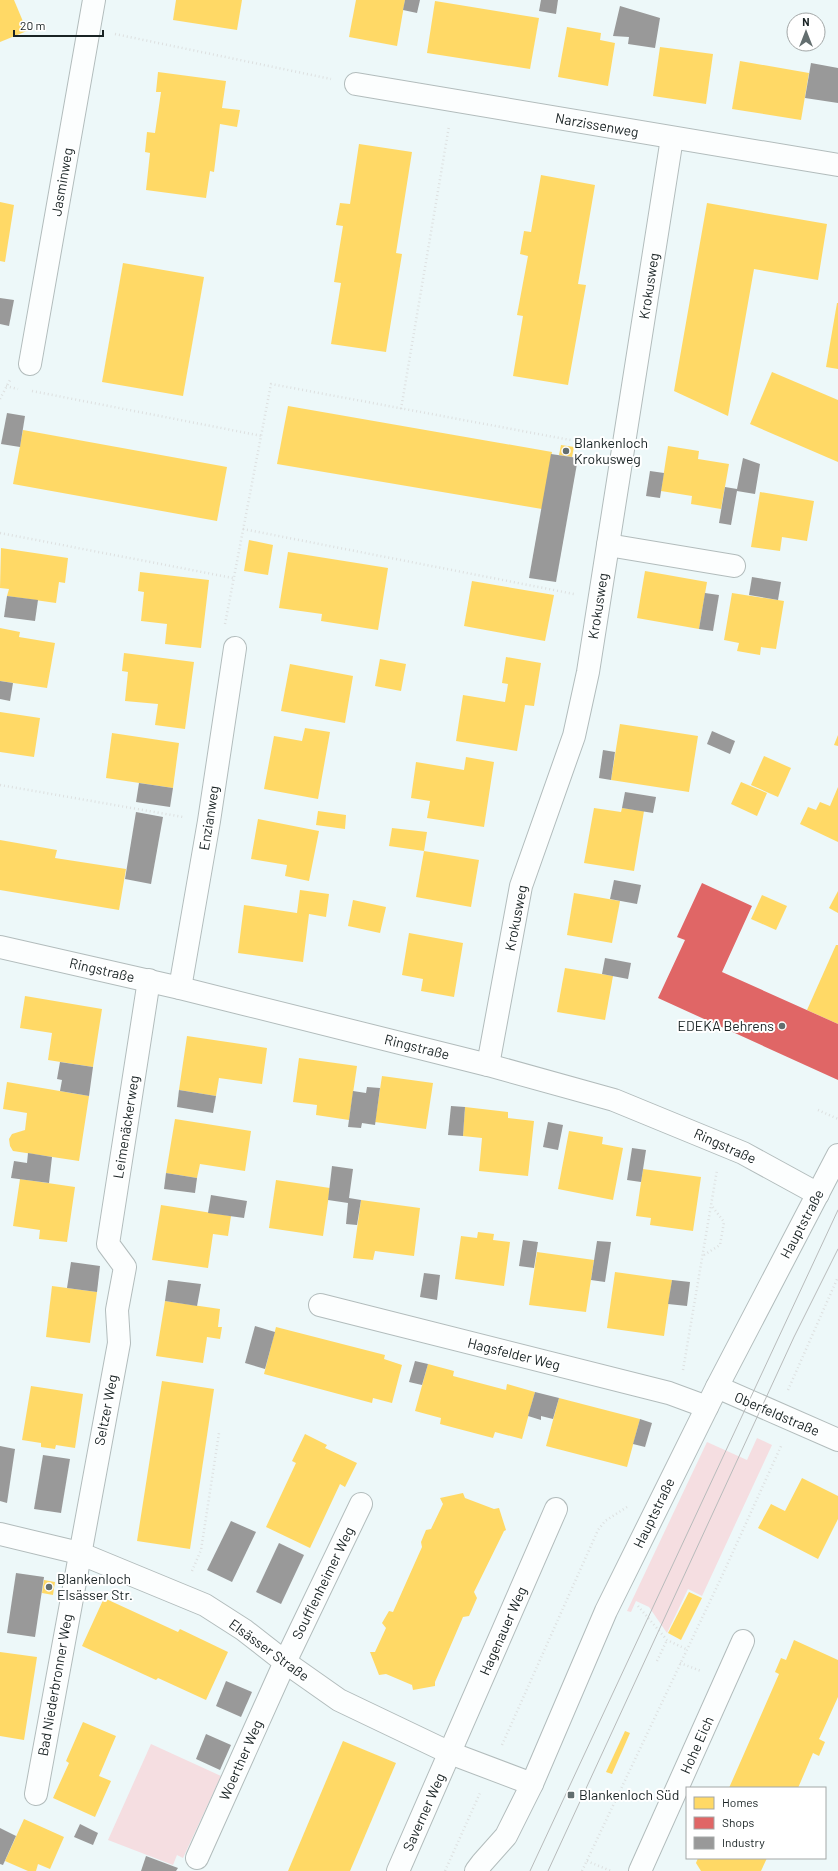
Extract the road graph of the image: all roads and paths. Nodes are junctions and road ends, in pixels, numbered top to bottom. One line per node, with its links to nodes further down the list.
1 (94, 0): 2 (street, Jasminweg)
2 (89, 29): 3 (path); 7 (street, Jasminweg)
3 (356, 84): 4 (street, Narzissenweg)
4 (453, 101): 5 (street, Narzissenweg); 11 (path)
5 (672, 138): 6 (street, Narzissenweg); 13 (street, Krokusweg)
6 (838, 165)
7 (30, 364)
8 (22, 389): 10 (path)
9 (30, 391): 12 (path)
10 (0, 399)
11 (401, 409): 12 (path); 13 (path)
12 (262, 436): 14 (path)
13 (624, 450): 16 (street, Krokusweg)
14 (243, 529): 18 (path); 19 (path)
15 (0, 533): 18 (path)
16 (608, 545): 17 (street); 19 (street, Krokusweg)
17 (734, 566)
18 (233, 578): 20 (path)
19 (599, 598): 26 (street, Krokusweg)
20 (236, 648): 22 (street, Enzianweg)
21 (0, 785): 22 (path)
22 (209, 821): 25 (street, Enzianweg)
23 (0, 946): 24 (street, Ringstraße)
24 (148, 980): 25 (street, Ringstraße); 34 (street, Leimenäckerweg)
25 (180, 988): 26 (street, Ringstraße)
26 (488, 1065): 29 (street, Ringstraße)
27 (818, 1110): 28 (path)
28 (838, 1119)
29 (722, 1144): 31 (street, Ringstraße); 32 (path)
30 (838, 1155): 31 (street, Hauptstraße)
31 (818, 1194): 38 (street, Hauptstraße)
32 (711, 1205): 33 (path); 33 (path)
33 (703, 1255): 37 (path)
34 (125, 1267): 47 (street, Seltzer Weg)
35 (838, 1277): 40 (path)
36 (320, 1305): 39 (street, Hagsfelder Weg)
37 (683, 1370)
38 (717, 1387): 39 (street, Hauptstraße); 40 (street, Oberfeldstraße)
39 (707, 1407): 57 (street, Hauptstraße)
40 (785, 1417): 42 (street, Oberfeldstraße); 52 (path)
41 (218, 1433): 48 (path)
42 (838, 1440)
43 (361, 1504): 54 (street, Soufflenheimer Weg)
44 (629, 1505): 56 (path)
45 (556, 1508): 55 (street, Hagenauer Weg)
46 (0, 1534): 47 (street, Elsässer Straße)
47 (79, 1553): 48 (street, Elsässer Straße); 58 (street, Bad Niederbronner Weg)
48 (181, 1595): 54 (street, Elsässer Straße)
49 (636, 1612): 50 (path)
50 (666, 1640): 52 (path); 53 (path)
51 (743, 1641): 66 (street, Hohe Eich)
52 (686, 1649): 60 (path)
53 (657, 1661)
54 (285, 1662): 55 (street, Elsässer Straße); 59 (street, Woerther Weg)
55 (450, 1753): 56 (street, Elsässer Straße); 61 (street, Saverner Weg)
56 (491, 1768): 57 (street, Elsässer Straße); 62 (path)
57 (532, 1784): 63 (street, Hauptstraße)
58 (36, 1794)
59 (197, 1858)
60 (587, 1861): 64 (path); 65 (path)
61 (398, 1871)
62 (445, 1871)
63 (476, 1871)
64 (582, 1871)
65 (611, 1871)
66 (640, 1871)

